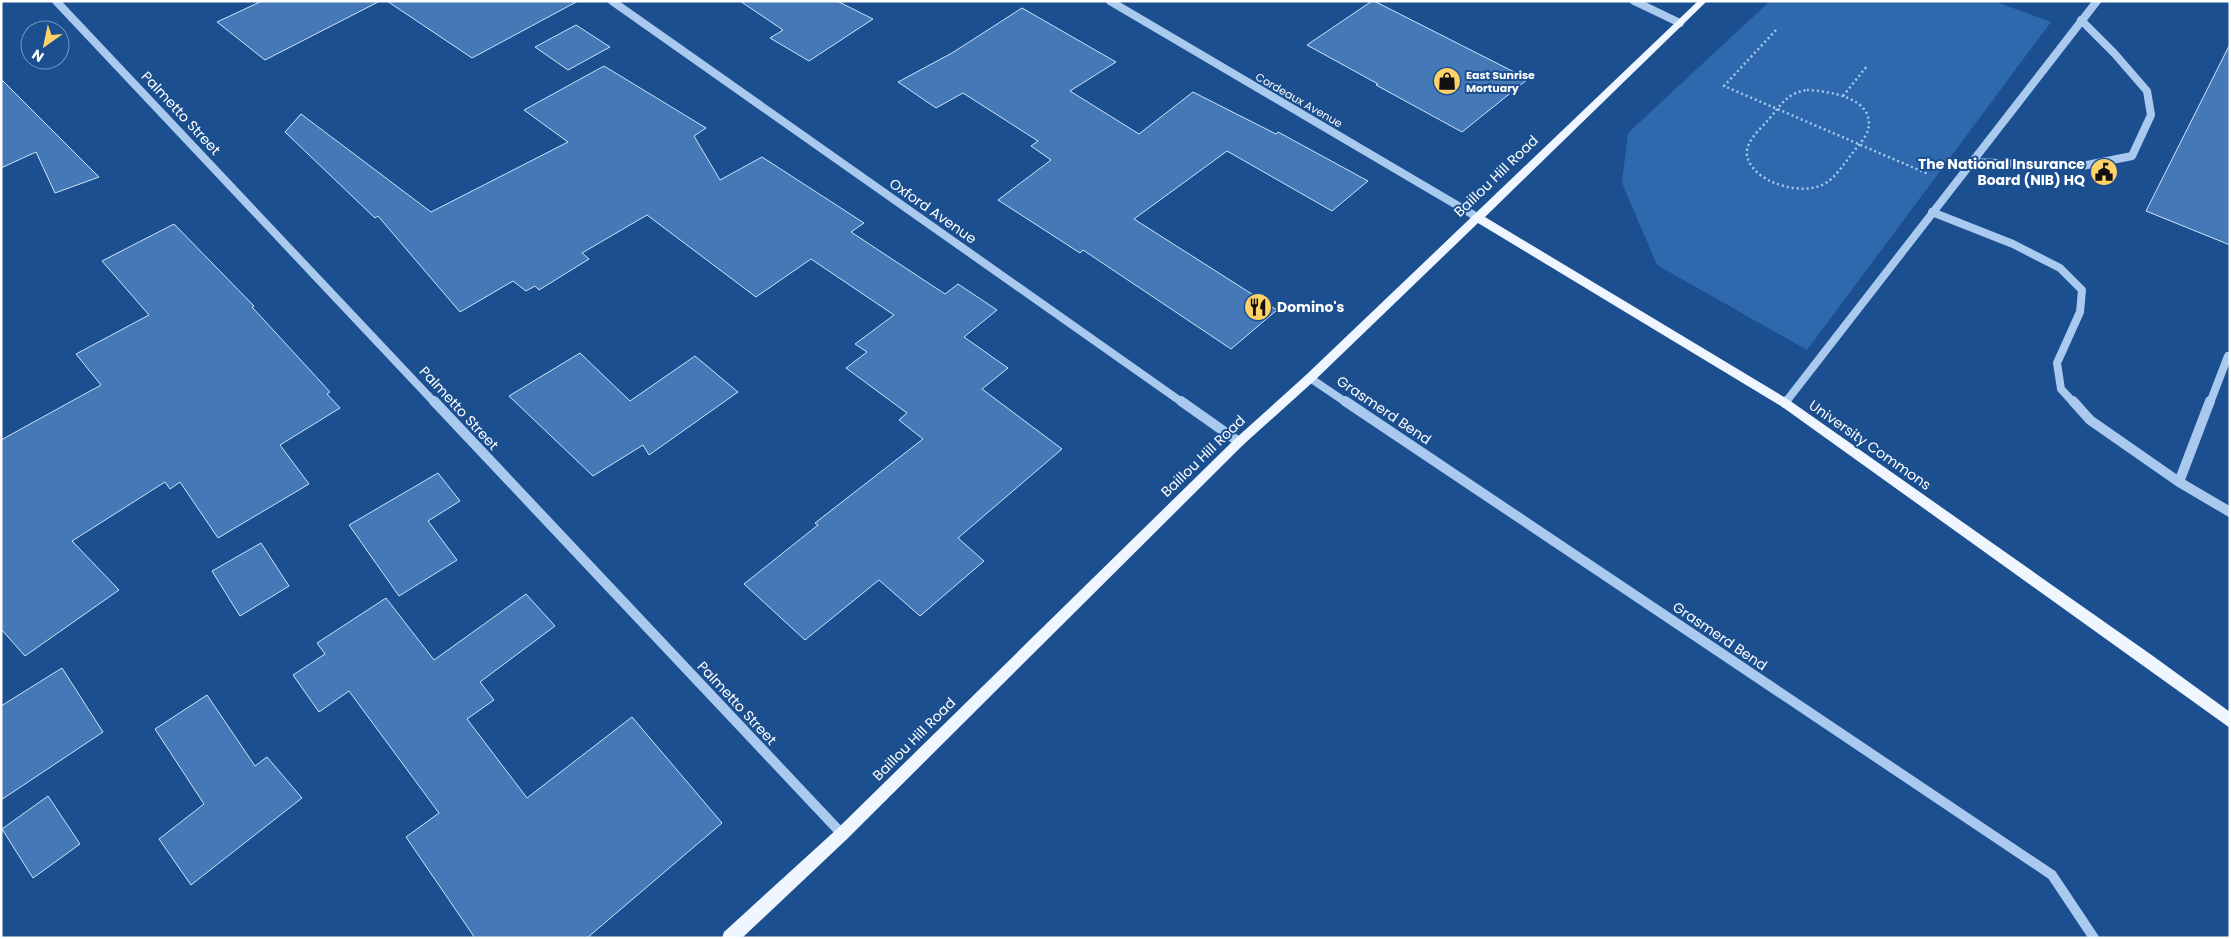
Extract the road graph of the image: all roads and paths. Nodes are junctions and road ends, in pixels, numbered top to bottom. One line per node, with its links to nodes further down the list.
1 (56, 1): 25 (street, Palmetto Street)
2 (612, 1): 21 (street, Oxford Avenue)
3 (1110, 1): 17 (street, Cordeaux Avenue)
4 (1634, 1): 8 (street)
5 (1703, 1): 8 (main road, Baillou Hill Road)
6 (2096, 1): 7 (street)
7 (2081, 20): 14 (street); 14 (street)
8 (1680, 23): 17 (main road, Baillou Hill Road)
9 (1776, 30): 12 (path)
10 (1867, 66): 11 (path)
11 (1843, 96): 12 (path); 13 (path)
12 (1778, 109): 13 (path); 13 (path)
13 (1858, 144): 15 (path)
14 (1971, 162): 15 (street)
15 (1953, 185): 16 (street)
16 (1932, 212): 20 (street); 22 (street)
17 (1478, 217): 19 (main road, Baillou Hill Road); 20 (main road, University Commons)
18 (2228, 356): 22 (street)
19 (1310, 378): 21 (main road, Baillou Hill Road); 27 (street, Grasmerd Bend)
20 (1785, 403): 24 (main road, University Commons)
21 (1239, 442): 25 (main road, Baillou Hill Road)
22 (2180, 482): 23 (street)
23 (2230, 512)
24 (2230, 721)
25 (842, 834): 26 (main road, Baillou Hill Road)
26 (730, 938)
27 (2094, 938)

